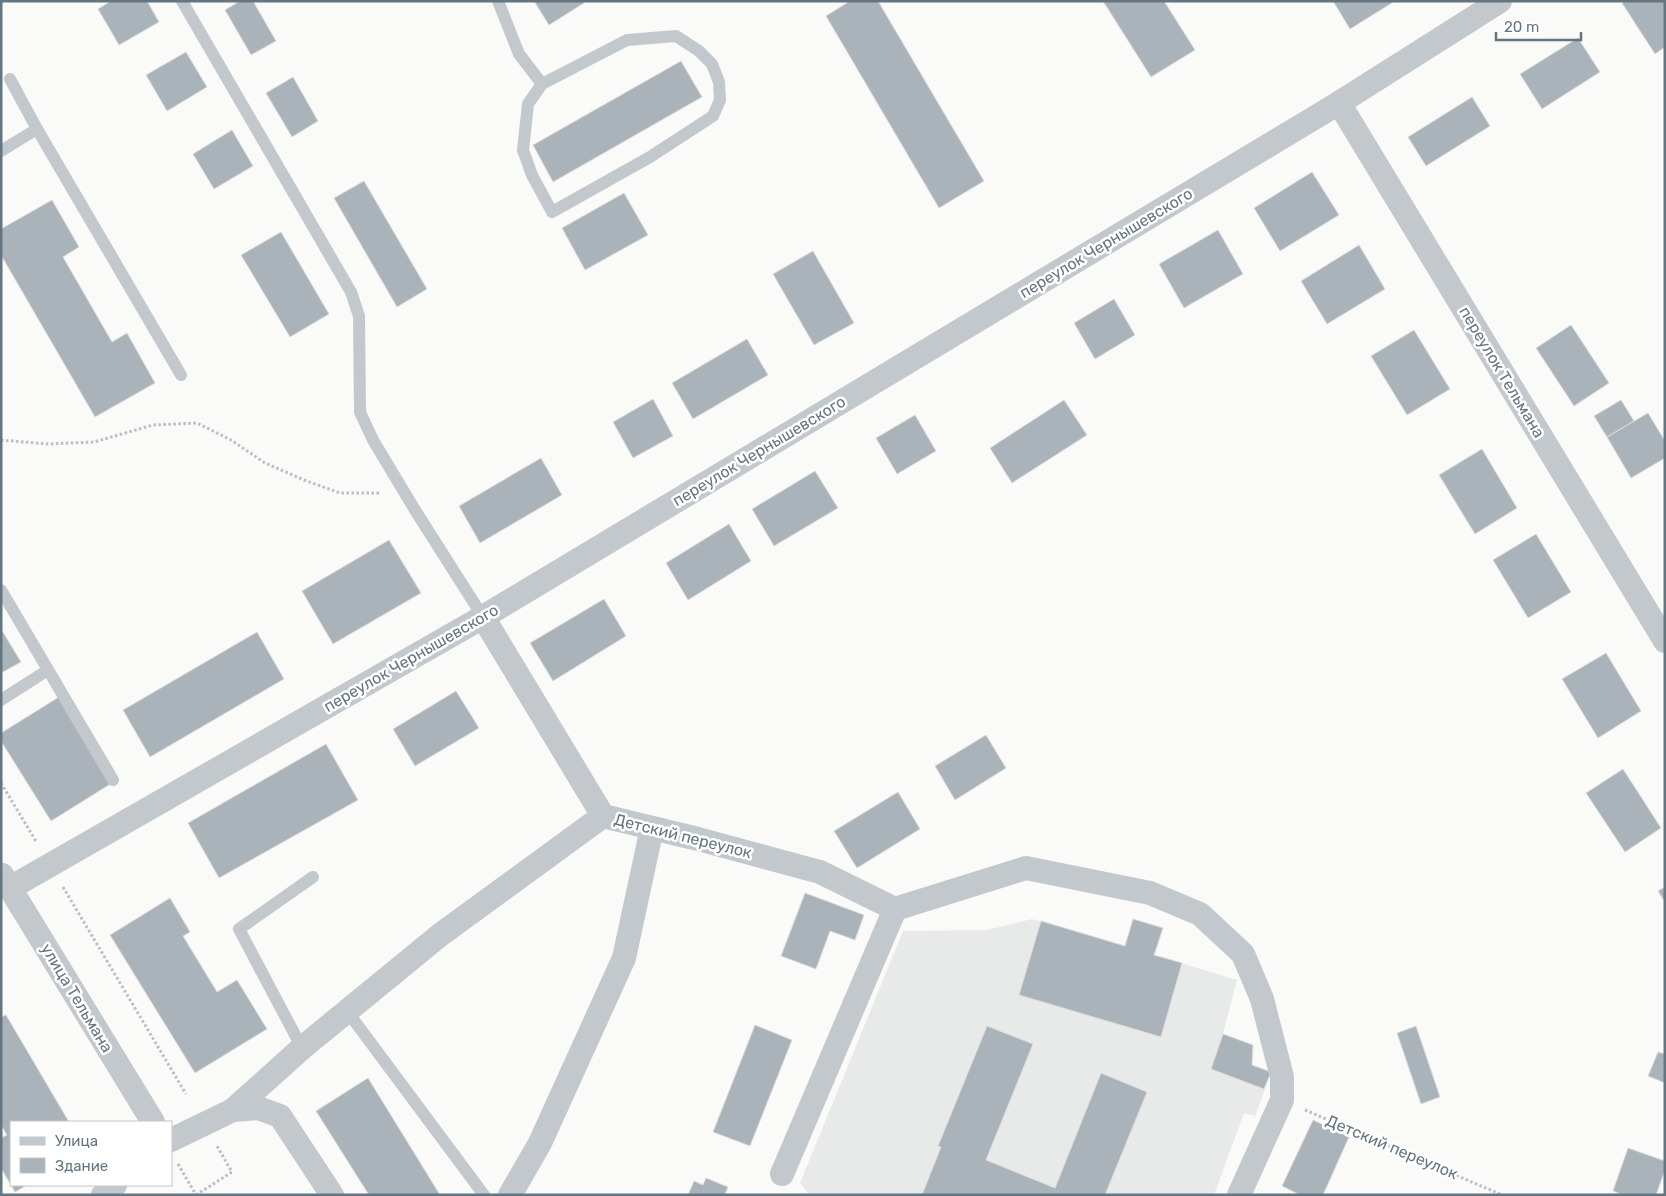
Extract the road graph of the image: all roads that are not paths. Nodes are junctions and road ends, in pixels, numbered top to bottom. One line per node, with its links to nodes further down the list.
1 (182, 1): 11 (lane)
2 (498, 1): 5 (lane)
3 (1500, 1): 6 (street, переулок Чернышевского)
4 (10, 79): 7 (lane)
5 (542, 84): 5 (lane)
6 (1339, 102): 11 (street, переулок Чернышевского); 12 (street, переулок Тельмана)
7 (37, 129): 8 (lane); 9 (lane)
8 (1, 151)
9 (181, 375)
10 (1, 590): 13 (lane)
11 (483, 617): 16 (street, Детский переулок); 19 (street, переулок Чернышевского)
12 (1665, 641)
13 (48, 670): 14 (lane); 15 (lane)
14 (1, 700)
15 (114, 780)
16 (604, 816): 17 (street, Детский переулок); 21 (street)
17 (652, 828): 20 (street, Детский переулок); 31 (street)
18 (313, 877): 22 (lane)
19 (6, 881): 24 (street, улица Тельмана)
20 (895, 909): 26 (street); 32 (street)
21 (348, 1011): 22 (street); 30 (lane)
22 (302, 1048): 23 (street)
23 (233, 1110): 25 (street); 29 (street)
24 (152, 1121)
25 (174, 1151)
26 (782, 1174)
27 (114, 1186): 28 (street)
28 (103, 1195)
29 (332, 1195)
30 (484, 1195)
31 (510, 1195)
32 (1239, 1195)

